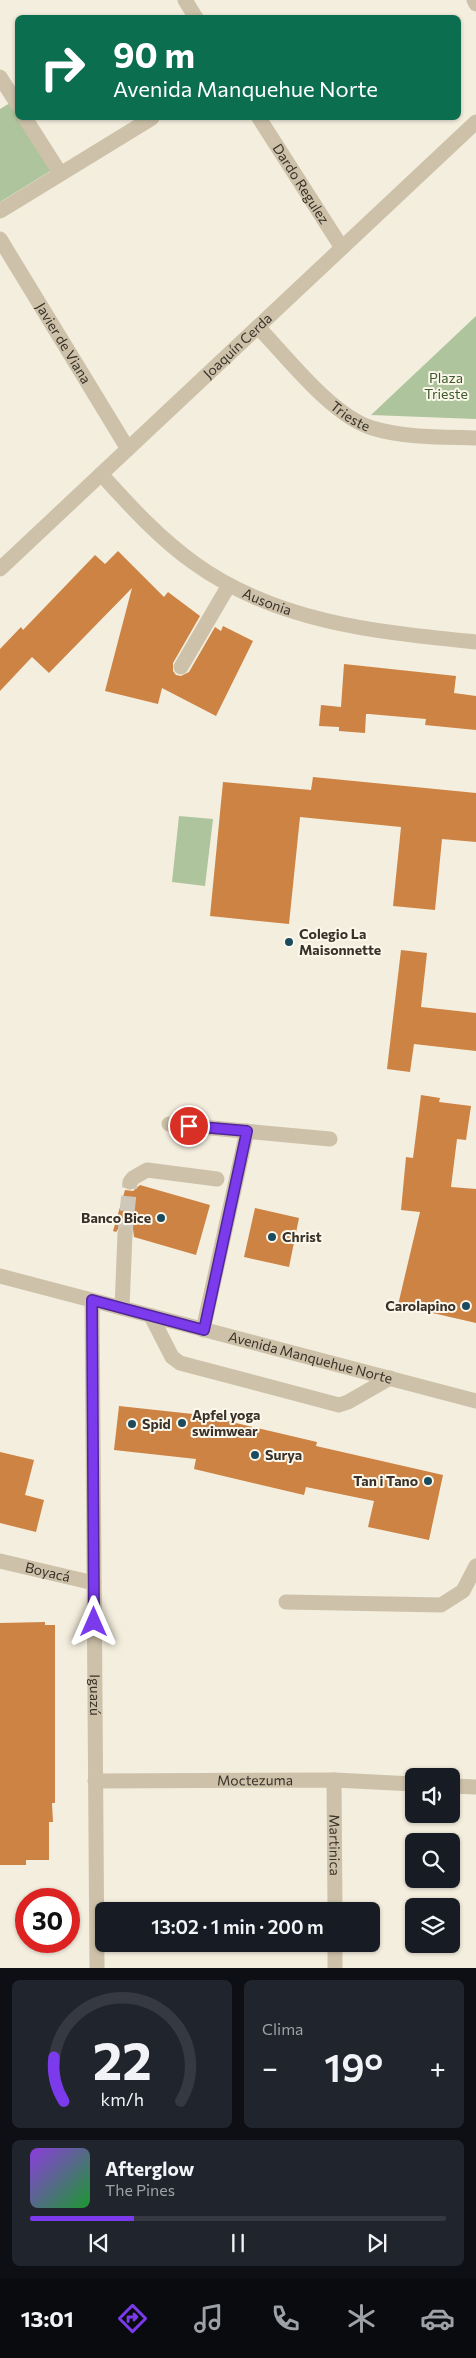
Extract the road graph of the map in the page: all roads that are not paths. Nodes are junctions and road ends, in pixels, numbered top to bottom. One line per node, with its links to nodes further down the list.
1 (185, 0): 4 (street)
2 (474, 0): 3 (street)
3 (476, 4)
4 (194, 15)
5 (0, 78): 6 (street)
6 (9, 100)
7 (26, 120): 11 (street)
8 (149, 120): 11 (street)
9 (260, 120): 14 (street, Dardo Regulez)
10 (476, 122): 14 (street, Joaquín Cerda)
11 (60, 173): 12 (street)
12 (0, 211)
13 (0, 239): 17 (street, Javier de Viana)
14 (342, 248): 15 (street, Joaquín Cerda)
15 (258, 327): 16 (street, Trieste); 17 (street, Joaquín Cerda)
16 (476, 438)
17 (128, 449): 18 (street, Joaquín Cerda)
18 (101, 474): 19 (street, Joaquín Cerda); 20 (street, Ausonia)
19 (0, 570)
20 (229, 585): 21 (street, Ausonia); 22 (street)
21 (476, 642)
22 (181, 667)
23 (170, 1124): 24 (street)
24 (247, 1131): 25 (street); 33 (street)
25 (330, 1139)
26 (217, 1179): 27 (street)
27 (130, 1182)
28 (125, 1234): 31 (street)
29 (0, 1276): 30 (street, Avenida Manquehue Norte)
30 (92, 1300): 31 (street, Avenida Manquehue Norte); 38 (street, Iguazú)
31 (122, 1308): 32 (street, Avenida Manquehue Norte)
32 (151, 1316): 33 (street, Avenida Manquehue Norte); 34 (street)
33 (204, 1330): 34 (street, Avenida Manquehue Norte)
34 (390, 1378): 35 (street, Avenida Manquehue Norte)
35 (476, 1401)
36 (0, 1561): 38 (street, Boyacá)
37 (476, 1566): 39 (street)
38 (94, 1583): 41 (street, Iguazú)
39 (286, 1602)
40 (334, 1780): 41 (street, Moctezuma); 42 (street, Moctezuma); 45 (street, Martinica)
41 (95, 1781): 47 (street, Iguazú)
42 (405, 1784)
43 (460, 1786): 44 (street)
44 (476, 1787)
45 (335, 1902)
46 (335, 1952): 48 (street)
47 (97, 1968)
48 (335, 1968)

